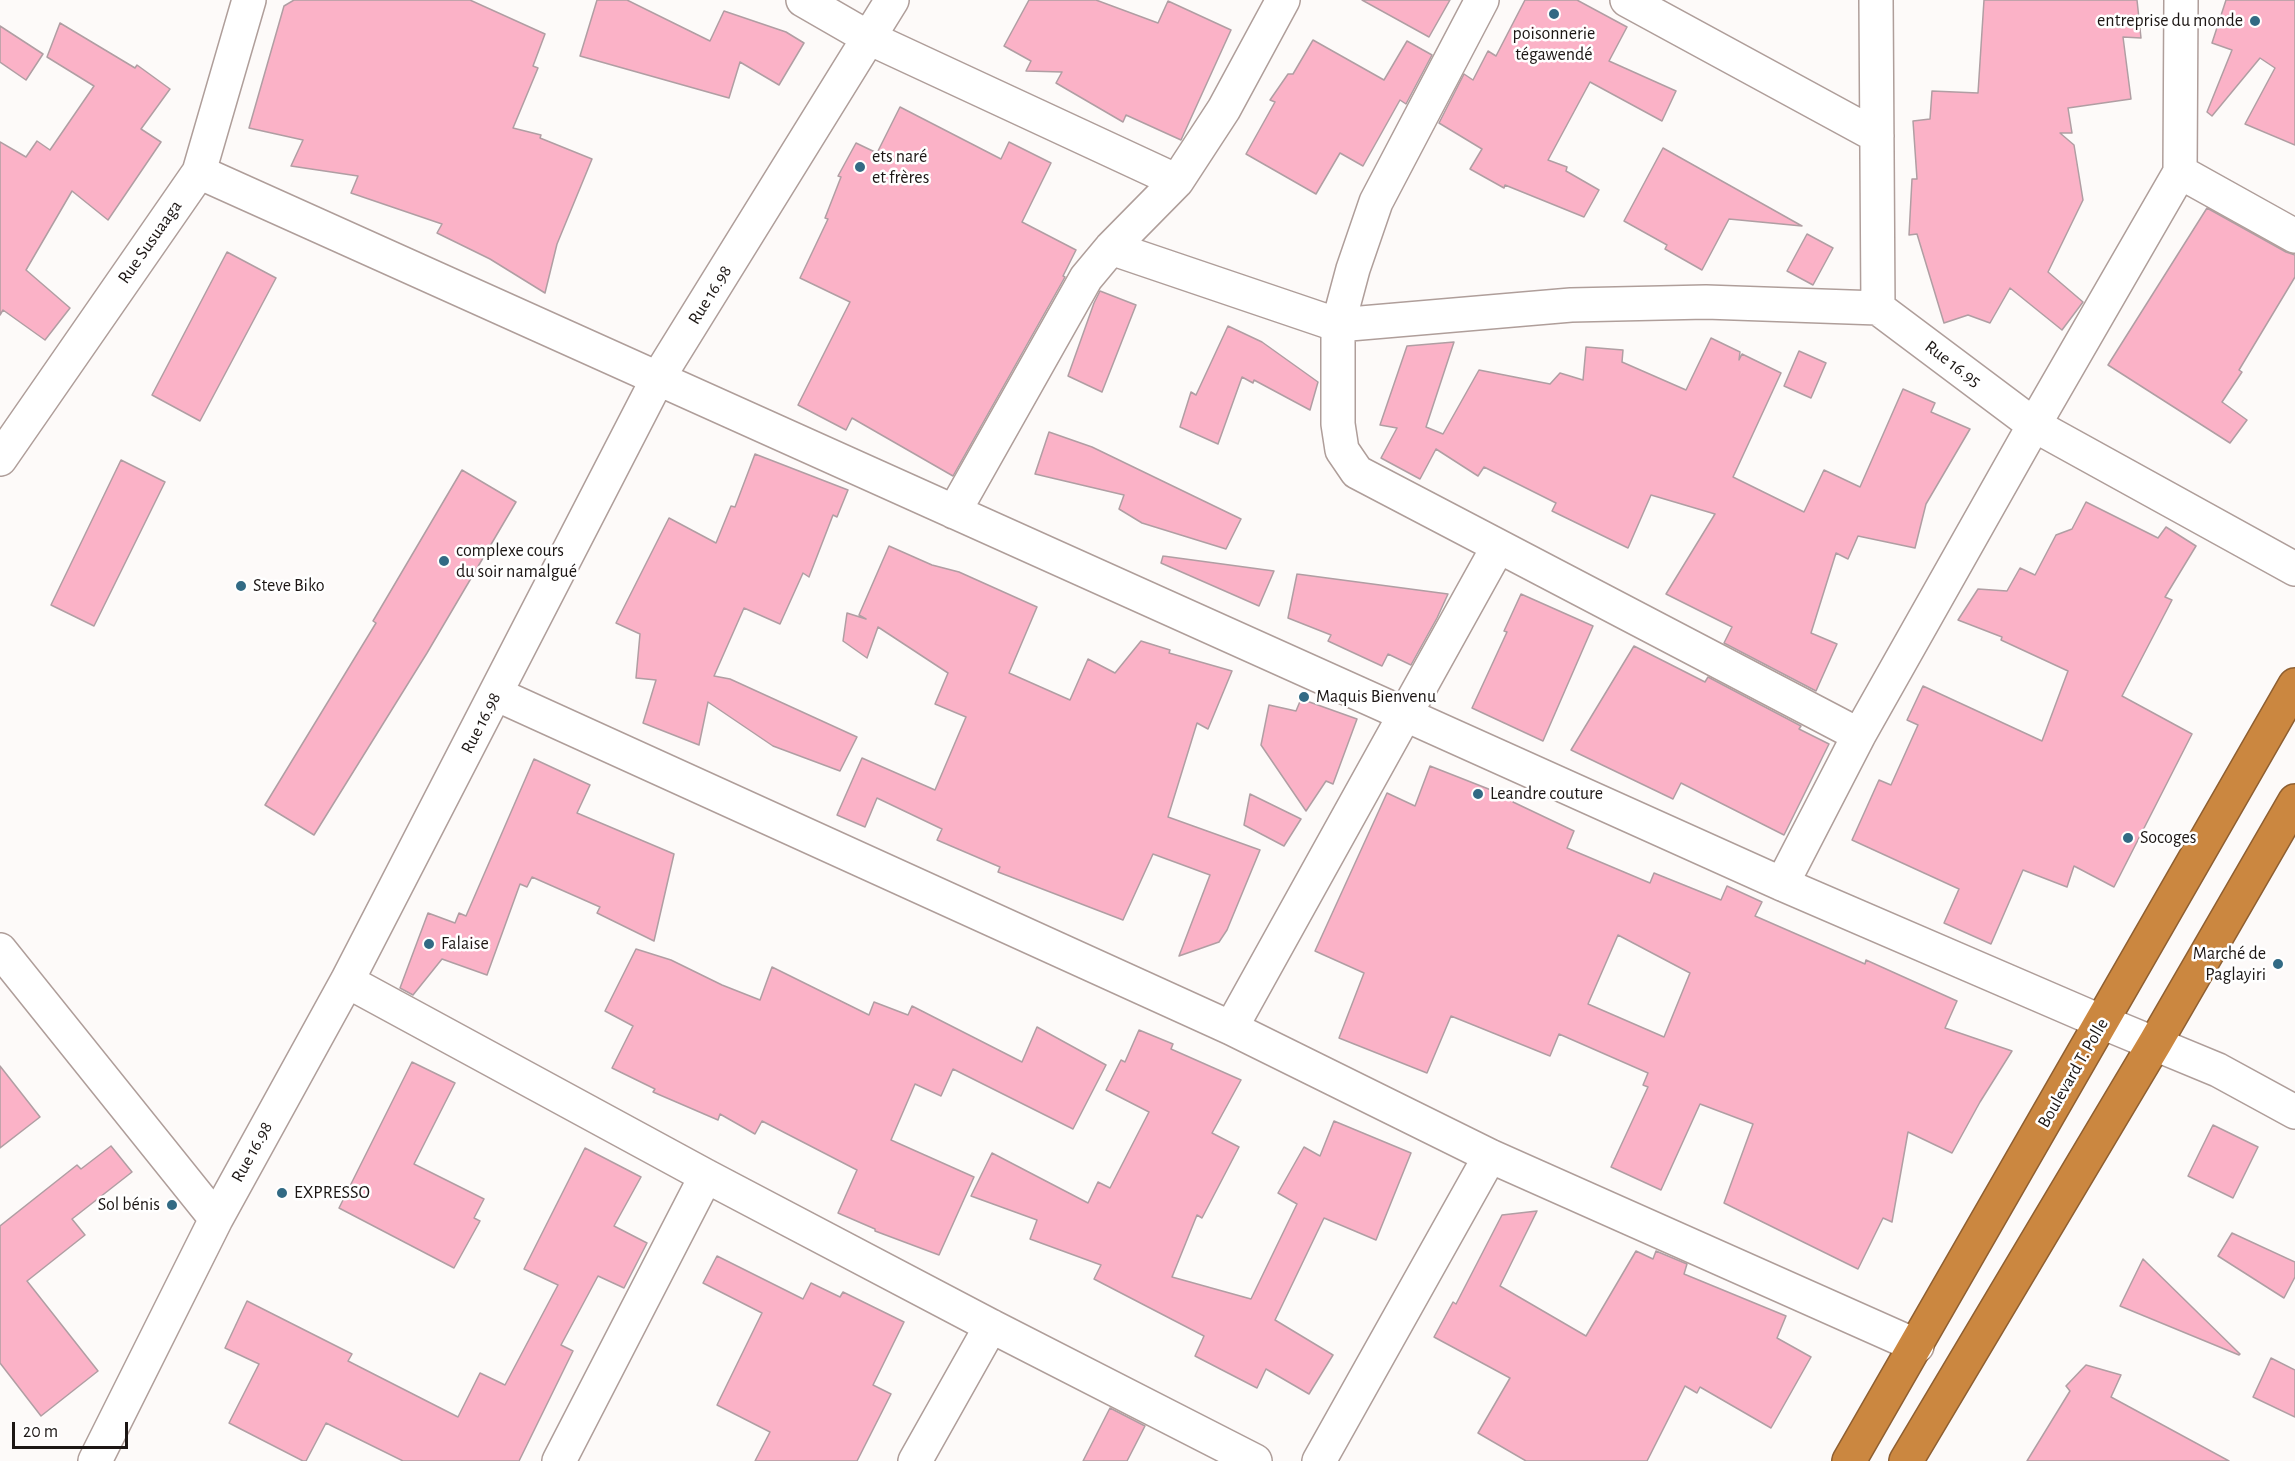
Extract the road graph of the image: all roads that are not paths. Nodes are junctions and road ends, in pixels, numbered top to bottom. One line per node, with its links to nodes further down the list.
1 (249, 0): 11 (street, Rue Susuaaga)
2 (803, 0): 9 (street)
3 (892, 0): 9 (street, Rue 16.98)
4 (1282, 0): 13 (street)
5 (1482, 0): 17 (street)
6 (1627, 0): 10 (street)
7 (1876, 0): 10 (street)
8 (2181, 0): 12 (street)
9 (869, 38): 13 (street); 18 (street, Rue 16.98)
10 (1877, 136): 16 (street)
11 (199, 172): 18 (street); 20 (street, Rue Susuaaga)
12 (2180, 172): 14 (street); 19 (street)
13 (1178, 181): 15 (street)
14 (2295, 236)
15 (1111, 248): 17 (street); 21 (street)
16 (1878, 308): 17 (street); 19 (street, Rue 16.95)
17 (1338, 325): 22 (street)
18 (658, 378): 21 (street); 25 (street, Rue 16.98)
19 (2034, 425): 23 (street, Rue 16.95); 27 (street)
20 (0, 459)
21 (954, 512): 26 (street)
22 (1498, 547): 26 (street); 27 (street)
23 (2295, 569)
24 (2295, 685): 32 (highway, Boulevard T. Polle)
25 (496, 694): 31 (street, Rue 16.98); 33 (street)
26 (1405, 714): 29 (street); 33 (street)
27 (1859, 735): 29 (street)
28 (2295, 801): 34 (highway)
29 (1782, 884): 32 (street)
30 (0, 950): 38 (street)
31 (347, 981): 37 (street); 38 (street, Rue 16.98)
32 (2102, 1022): 34 (street); 40 (highway, Boulevard T. Polle)
33 (1231, 1028): 36 (street)
34 (2155, 1043): 35 (street); 47 (highway)
35 (2295, 1112)
36 (1490, 1156): 40 (street); 45 (street)
37 (706, 1176): 39 (street); 42 (street)
38 (216, 1219): 41 (street, Rue 16.98)
39 (991, 1326): 43 (street); 44 (street)
40 (1917, 1346): 46 (highway, Boulevard T. Polle)
41 (95, 1461)
42 (559, 1461)
43 (915, 1461)
44 (1255, 1461)
45 (1319, 1461)
46 (1849, 1461)
47 (1906, 1461)

